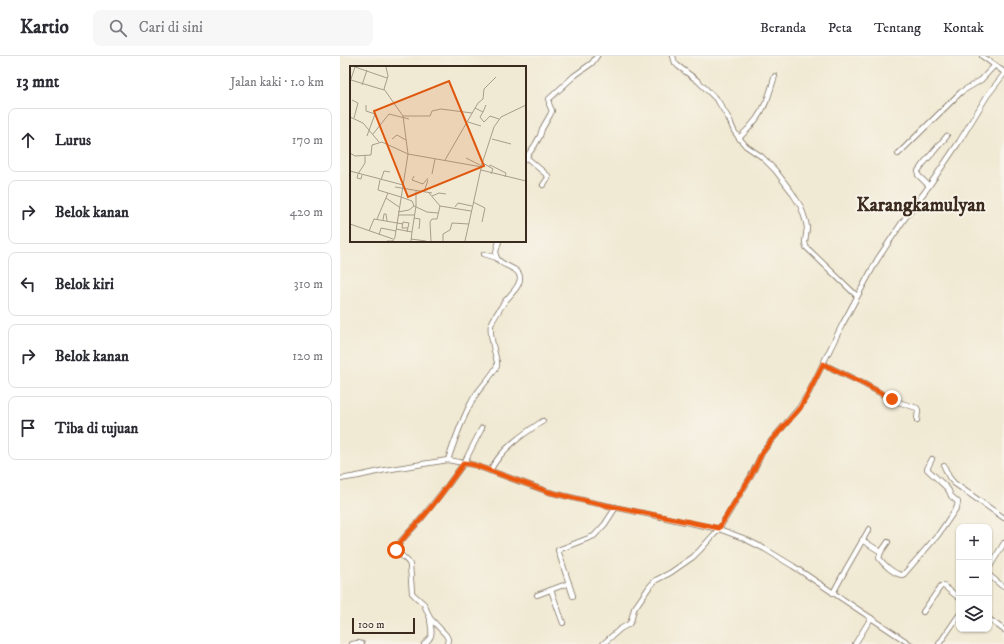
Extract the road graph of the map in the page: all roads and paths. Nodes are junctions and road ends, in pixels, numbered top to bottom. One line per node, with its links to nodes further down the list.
1 (673, 56): 8 (street)
2 (982, 56): 4 (street)
3 (597, 57): 10 (street)
4 (995, 65): 5 (street); 9 (street)
5 (1004, 73): 13 (street)
6 (775, 76): 8 (street)
7 (947, 136): 13 (street)
8 (739, 138): 17 (street)
9 (898, 154)
10 (526, 157)
11 (526, 159): 12 (street)
12 (543, 184)
13 (929, 186): 17 (street)
14 (499, 242): 16 (street)
15 (484, 254): 16 (street)
16 (497, 258): 23 (street)
17 (857, 296): 18 (street)
18 (823, 364): 20 (street); 30 (street)
19 (543, 420): 26 (street)
20 (917, 420)
21 (482, 428): 24 (street)
22 (932, 459): 35 (street)
23 (448, 460): 24 (street); 27 (street)
24 (464, 463): 26 (street); 46 (street)
25 (944, 466): 29 (street)
26 (490, 471): 28 (street)
27 (340, 479)
28 (616, 507): 30 (street); 38 (street)
29 (1004, 518)
30 (719, 528): 41 (street); 56 (street)
31 (869, 529): 32 (street)
32 (862, 540): 35 (street); 41 (street)
33 (888, 542): 35 (street)
34 (1004, 543): 36 (street)
35 (881, 552)
36 (992, 563)
37 (992, 578): 39 (street)
38 (569, 583): 40 (street); 43 (street)
39 (1004, 586)
40 (551, 590): 42 (street); 50 (street)
41 (833, 593): 47 (street)
42 (537, 595)
43 (573, 596)
44 (956, 596): 45 (street)
45 (922, 612)
46 (430, 618): 54 (street); 55 (street)
47 (871, 618): 57 (street); 58 (street)
48 (956, 619): 59 (street)
49 (992, 621): 51 (street)
50 (562, 623)
51 (1004, 630)
52 (352, 644): 53 (street)
53 (362, 644)
54 (424, 644)
55 (447, 644)
56 (603, 644)
57 (855, 644)
58 (910, 644)
59 (939, 644)

